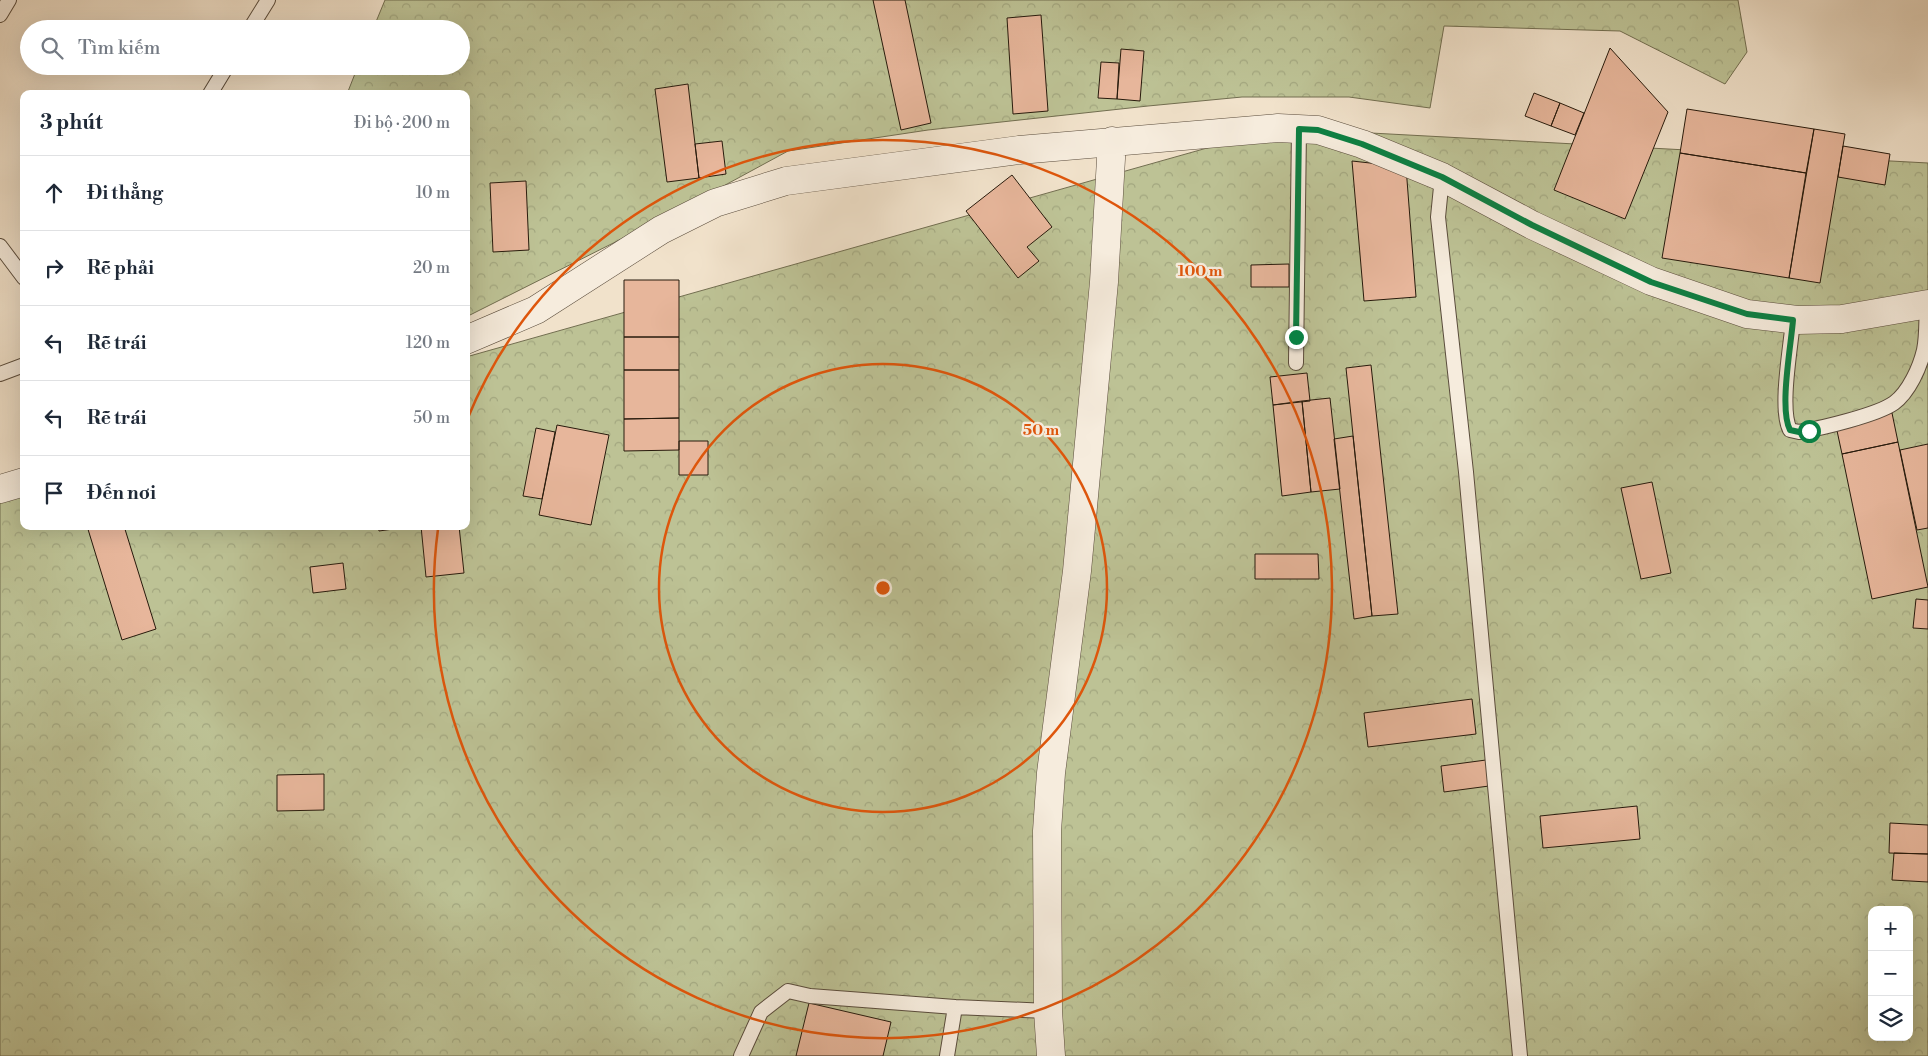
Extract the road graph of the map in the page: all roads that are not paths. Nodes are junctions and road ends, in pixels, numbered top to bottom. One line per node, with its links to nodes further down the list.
1 (9, 0): 3 (lane)
2 (268, 0): 4 (lane)
3 (0, 15)
4 (256, 20)
5 (222, 75): 6 (lane)
6 (212, 90)
7 (1299, 129): 8 (street); 9 (street); 15 (lane)
8 (1112, 142): 14 (street); 21 (street)
9 (1442, 177): 13 (street); 25 (lane)
10 (0, 246): 11 (lane)
11 (20, 273)
12 (1928, 304): 13 (street); 13 (lane)
13 (1793, 320)
14 (470, 338)
15 (1296, 364)
16 (20, 366): 17 (lane)
17 (0, 374)
18 (20, 483): 19 (street)
19 (0, 489)
20 (955, 1007): 21 (lane); 22 (lane); 23 (lane)
21 (1048, 1011): 24 (street)
22 (741, 1056)
23 (947, 1056)
24 (1051, 1056)
25 (1520, 1056)

